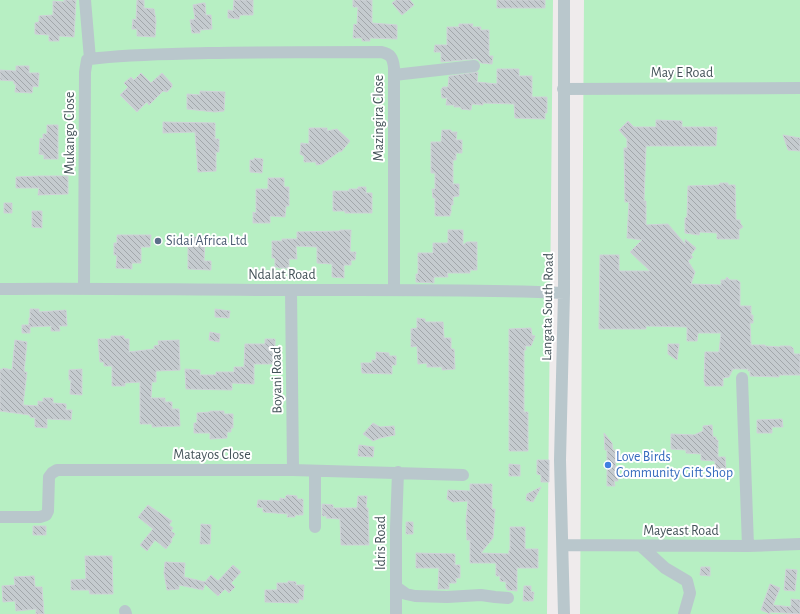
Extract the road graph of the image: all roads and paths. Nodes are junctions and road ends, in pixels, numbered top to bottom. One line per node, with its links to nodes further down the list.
1 (85, 0): 3 (street)
2 (564, 0): 7 (street, Langata South Road)
3 (90, 59): 5 (street, Mazingira Close); 8 (street, Mukango Close)
4 (474, 66): 5 (street)
5 (394, 75): 11 (street, Mazingira Close)
6 (800, 88): 7 (street, May E Road)
7 (563, 89): 12 (street, Langata South Road)
8 (84, 288): 9 (street, Ndalat Road); 10 (street, Ndalat Road)
9 (0, 289)
10 (291, 290): 11 (street, Ndalat Road); 14 (street, Boyani Road)
11 (394, 290): 12 (street, Ndalat Road)
12 (564, 293): 21 (street, Langata South Road)
13 (742, 378): 23 (street)
14 (293, 470): 15 (street, Matayos Close); 18 (street, Matayos Close)
15 (315, 470): 16 (street, Matayos Close); 19 (street)
16 (398, 472): 17 (street, Matayos Close); 24 (street, Idris Road)
17 (463, 475)
18 (0, 517)
19 (315, 527)
20 (800, 544): 23 (street, Mayeast Road)
21 (562, 545): 22 (street, Mayeast Road); 27 (street, Langata South Road)
22 (641, 546): 23 (street, Mayeast Road); 28 (street)
23 (748, 546)
24 (396, 587): 25 (street); 26 (street, Idris Road)
25 (508, 598)
26 (396, 614)
27 (564, 614)
28 (684, 614)

